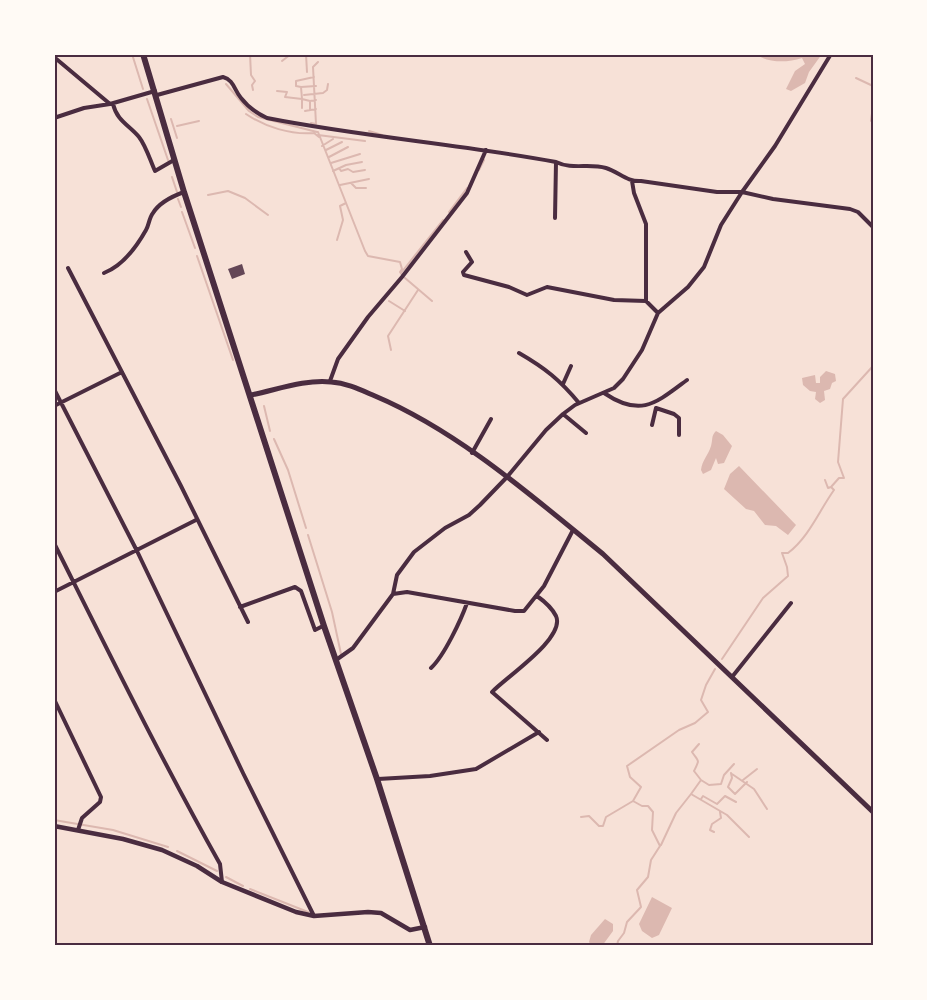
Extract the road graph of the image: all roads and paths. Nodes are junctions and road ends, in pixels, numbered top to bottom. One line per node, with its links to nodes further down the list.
1 (143, 54): 4 (main road)
2 (831, 54): 12 (street)
3 (54, 57): 5 (street)
4 (156, 93): 5 (street); 7 (street); 8 (main road)
5 (112, 104): 6 (street); 8 (street)
6 (54, 118)
7 (486, 150): 9 (street); 24 (street)
8 (175, 159): 11 (main road)
9 (555, 162): 10 (street); 13 (street)
10 (632, 181): 12 (street); 18 (street)
11 (184, 192): 17 (street); 28 (main road)
12 (742, 192): 14 (street); 19 (street)
13 (555, 218)
14 (873, 227)
15 (466, 252): 18 (street)
16 (68, 268): 22 (street)
17 (104, 273)
18 (646, 301): 19 (street)
19 (658, 314): 27 (street)
20 (519, 353): 25 (street)
21 (571, 366): 25 (street)
22 (123, 372): 30 (street); 41 (street)
23 (687, 380): 29 (street)
24 (330, 381): 28 (main road); 39 (main road)
25 (563, 384): 31 (street)
26 (54, 389): 30 (street)
27 (604, 393): 29 (street); 31 (street)
28 (251, 395): 53 (main road)
29 (658, 401): 33 (street)
30 (61, 403): 32 (street); 44 (street)
31 (579, 404): 34 (street)
32 (54, 406)
33 (657, 408): 36 (street); 38 (street)
34 (563, 414): 37 (street); 40 (street)
35 (491, 419): 39 (street)
36 (652, 425)
37 (586, 434)
38 (679, 435)
39 (472, 453): 40 (main road)
40 (507, 477): 42 (main road); 47 (street)
41 (196, 520): 44 (street); 51 (street)
42 (573, 530): 48 (street); 56 (main road)
43 (54, 543): 45 (street)
44 (137, 551): 45 (street); 65 (street)
45 (74, 582): 46 (street); 64 (street)
46 (54, 592)
47 (393, 594): 49 (street); 54 (street)
48 (537, 596): 49 (street); 58 (street)
49 (466, 603): 55 (street)
50 (790, 603): 56 (street)
51 (240, 607): 52 (street); 53 (street)
52 (248, 622)
53 (324, 626): 54 (main road)
54 (336, 660): 60 (main road)
55 (431, 668)
56 (732, 677): 61 (main road)
57 (54, 699): 63 (street)
58 (539, 732): 59 (street); 60 (street)
59 (547, 740)
60 (377, 779): 66 (main road)
61 (873, 812)
62 (54, 826): 63 (street)
63 (78, 830): 64 (street)
64 (222, 882): 65 (street)
65 (314, 916): 66 (street)
66 (424, 927): 67 (main road)
67 (430, 946)

